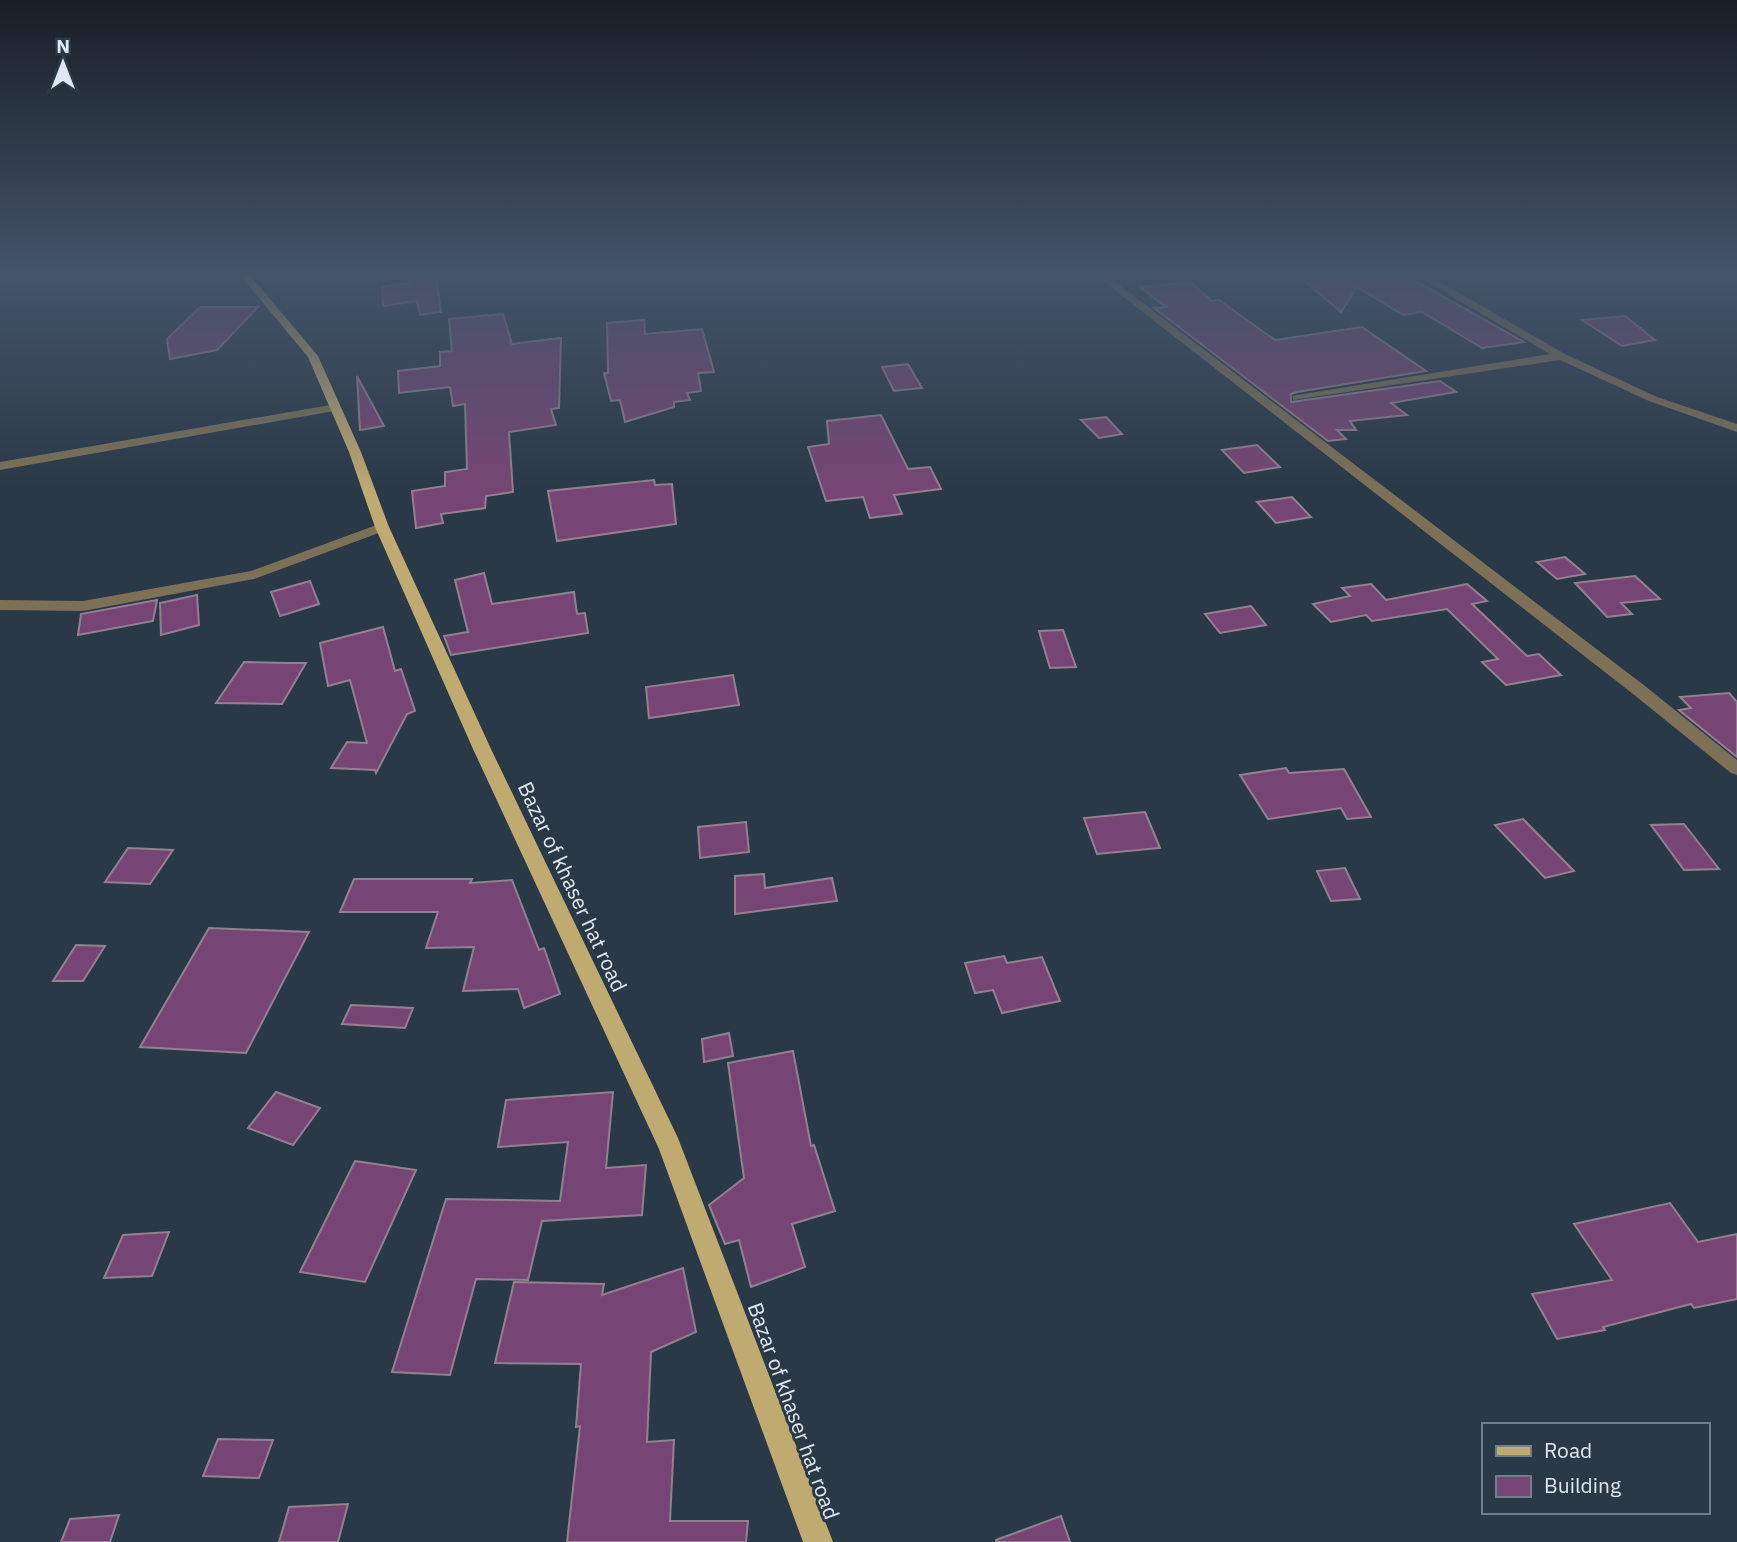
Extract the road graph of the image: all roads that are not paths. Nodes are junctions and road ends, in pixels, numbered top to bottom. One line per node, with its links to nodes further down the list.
1 (304, 346): 6 (main road, Bazar of khaser hat road)
2 (1192, 346): 11 (street)
3 (1543, 346): 4 (street)
4 (1561, 356): 5 (street); 7 (street)
5 (1297, 398)
6 (336, 408): 8 (street); 9 (main road, Bazar of khaser hat road)
7 (1737, 428)
8 (0, 466)
9 (382, 527): 10 (street); 12 (main road, Bazar of khaser hat road)
10 (0, 604)
11 (1737, 769)
12 (818, 1542)

